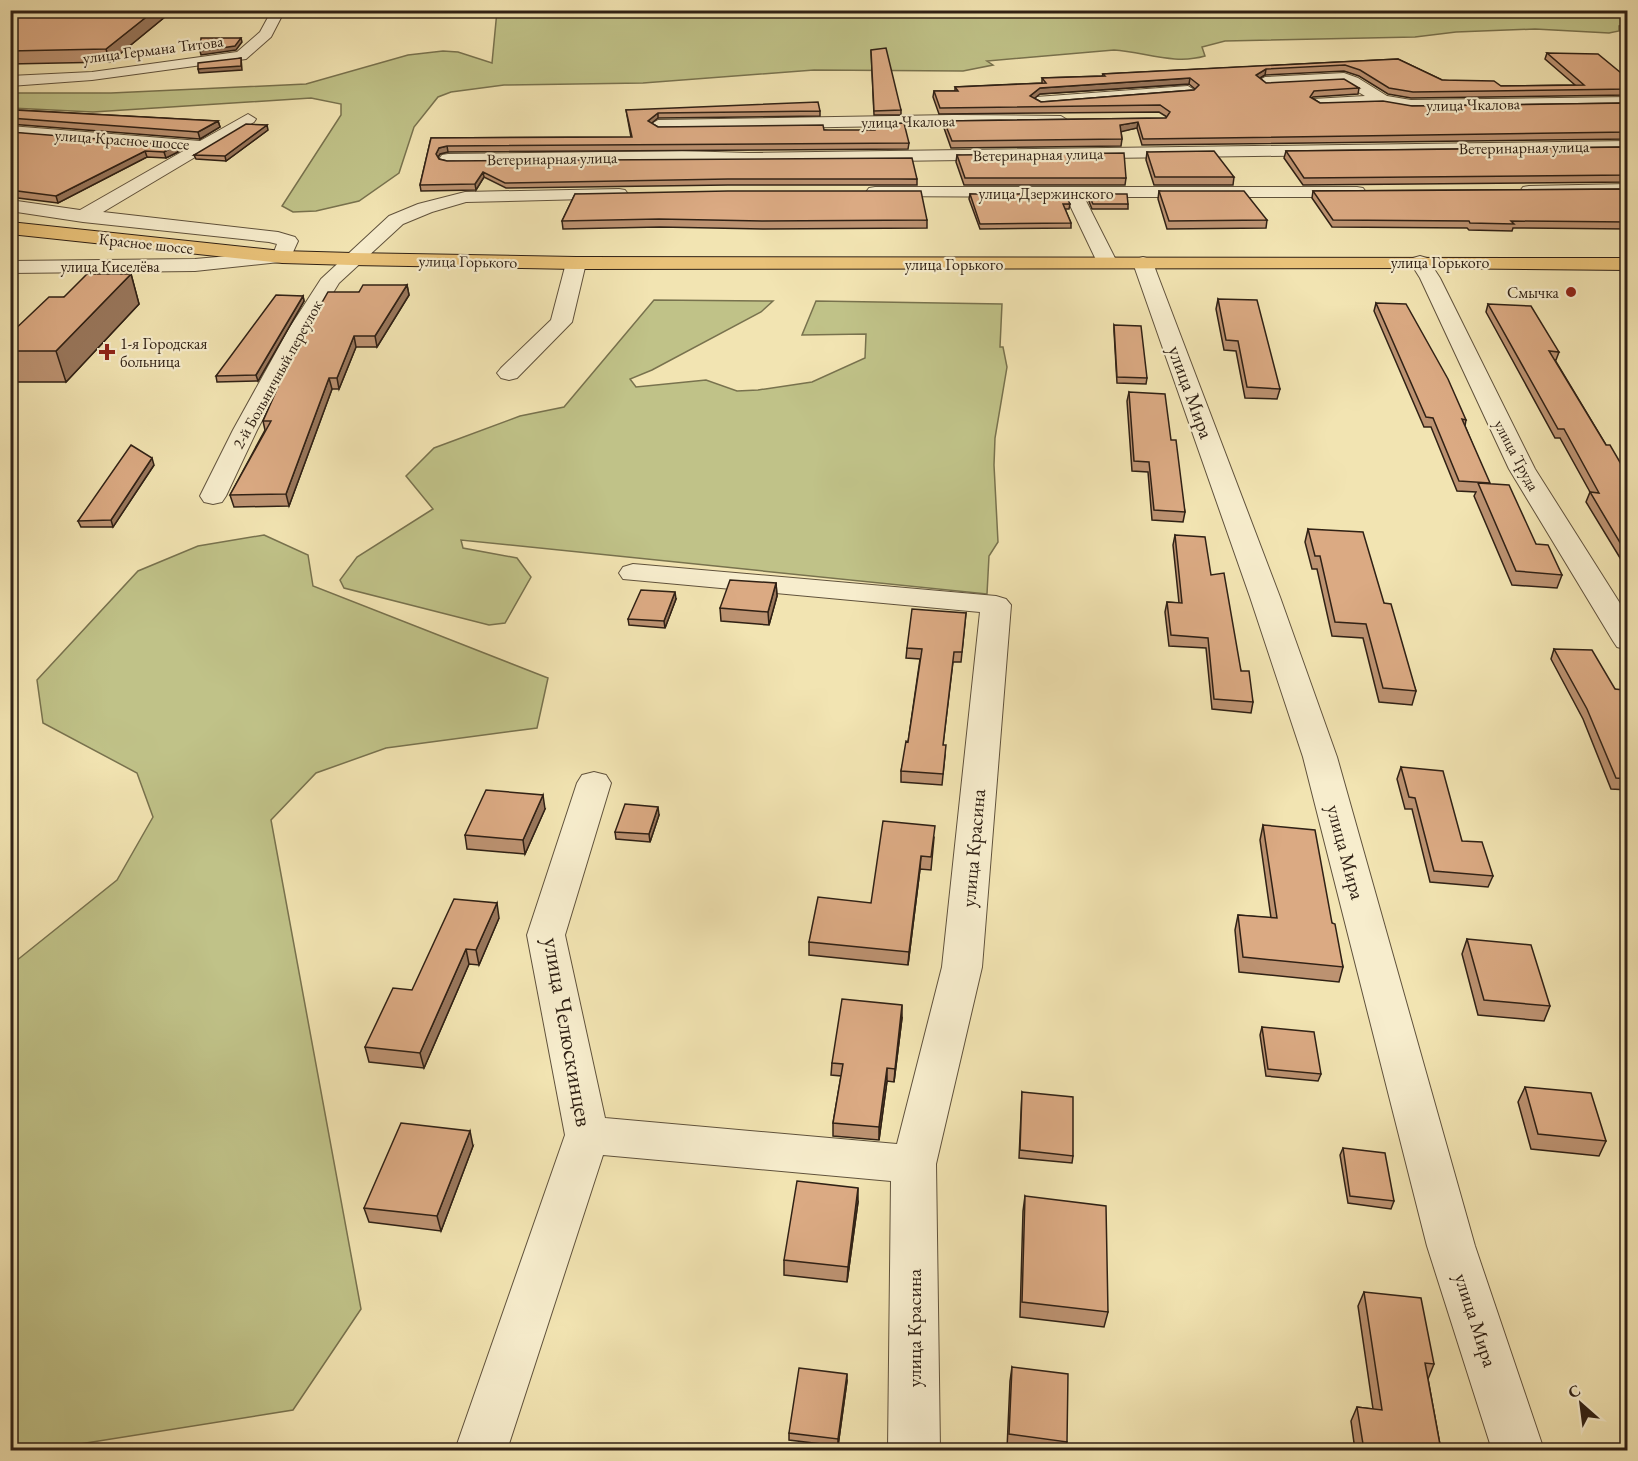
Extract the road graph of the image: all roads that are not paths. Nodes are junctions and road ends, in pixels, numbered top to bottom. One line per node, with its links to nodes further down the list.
1 (279, 10): 2 (street, улица Германа Титова)
2 (10, 81)
3 (1265, 82): 5 (street)
4 (1188, 91): 9 (street)
5 (1382, 100): 6 (street, улица Чкалова); 7 (street, улица Чкалова)
6 (1319, 102)
7 (1628, 102)
8 (248, 119): 14 (street)
9 (901, 121): 10 (street, улица Чкалова); 11 (street, улица Чкалова)
10 (1073, 121)
11 (702, 125): 12 (street, улица Чкалова); 17 (street)
12 (658, 126)
13 (10, 130): 14 (street, улица Красное шоссе)
14 (203, 146): 28 (street, улица Красное шоссе)
15 (1628, 146): 16 (street, Ветеринарная улица)
16 (1311, 151): 17 (street, Ветеринарная улица); 23 (street)
17 (715, 158): 18 (street, Ветеринарная улица); 19 (street)
18 (448, 159)
19 (729, 176)
20 (1628, 189): 21 (street)
21 (1508, 191)
22 (858, 192): 25 (street, улица Дзержинского)
23 (1340, 192): 24 (street, улица Дзержинского); 25 (street, улица Дзержинского)
24 (1373, 192)
25 (1073, 193): 34 (street, улица Мира)
26 (633, 194): 31 (street, 2-й Больничный переулок)
27 (10, 205): 28 (street)
28 (83, 216): 30 (street)
29 (10, 228): 30 (main road, Красное шоссе)
30 (282, 257): 31 (main road, улица Горького); 36 (street, улица Киселёва)
31 (351, 259): 33 (main road, улица Горького); 38 (street, 2-й Больничный переулок)
32 (1420, 262): 34 (main road, улица Горького); 35 (main road, улица Горького); 40 (street, улица Труда)
33 (576, 263): 34 (main road, улица Горького); 37 (street)
34 (1126, 264): 46 (street, улица Мира)
35 (1628, 264)
36 (10, 267)
37 (509, 373)
38 (213, 496)
39 (633, 573): 43 (street, улица Красина)
40 (1628, 641)
41 (594, 783): 42 (street, улица Челюскинцев)
42 (587, 1135): 43 (street); 44 (street, улица Челюскинцев)
43 (914, 1164): 45 (street, улица Красина)
44 (481, 1450)
45 (914, 1450)
46 (1518, 1450)

